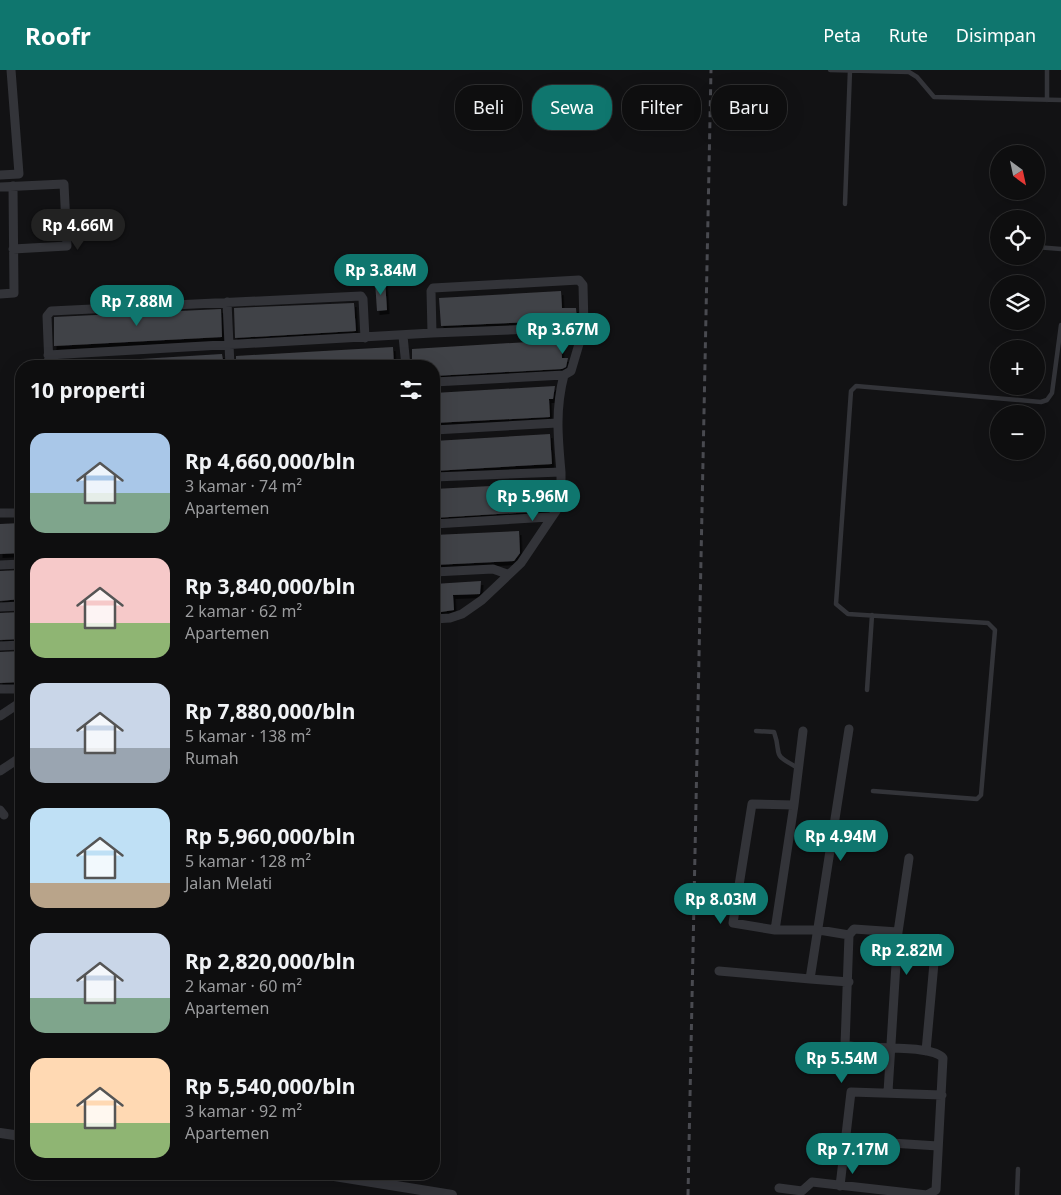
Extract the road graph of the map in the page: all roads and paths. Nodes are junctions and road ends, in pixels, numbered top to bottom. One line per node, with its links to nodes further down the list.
1 (11, 70): 7 (street)
2 (830, 70): 3 (lane)
3 (850, 70): 5 (lane); 10 (lane)
4 (1047, 70): 5 (lane)
5 (1047, 100): 6 (lane)
6 (1061, 100)
7 (0, 175)
8 (13, 186): 9 (street); 12 (street); 12 (street)
9 (0, 187)
10 (846, 204)
11 (1045, 248): 13 (lane)
12 (13, 249): 14 (street)
13 (1061, 249)
14 (0, 294)
15 (227, 302): 20 (street); 21 (street); 22 (street)
16 (1061, 325): 42 (lane)
17 (584, 327): 18 (street); 18 (street); 26 (street)
18 (432, 333): 19 (street)
19 (402, 336): 20 (street); 25 (street)
20 (365, 338): 21 (street)
21 (228, 346): 22 (street); 24 (street)
22 (48, 355): 23 (street)
23 (48, 360)
24 (229, 360)
25 (405, 360)
26 (564, 376): 27 (street); 28 (street)
27 (440, 382)
28 (556, 423): 29 (street); 30 (street)
29 (440, 430)
30 (561, 472): 31 (street); 34 (street)
31 (440, 477)
32 (15, 512): 33 (street)
33 (0, 513)
34 (550, 518): 35 (street); 39 (street)
35 (440, 524)
36 (15, 564): 37 (street)
37 (0, 565)
38 (440, 572): 39 (street)
39 (507, 574): 43 (street)
40 (15, 606): 41 (street)
41 (0, 607)
42 (872, 615): 48 (lane); 57 (lane)
43 (440, 619)
44 (15, 645): 45 (street)
45 (0, 646)
46 (0, 689): 47 (street)
47 (15, 689)
48 (867, 690)
49 (15, 706): 50 (street)
50 (0, 716)
51 (849, 729): 61 (street)
52 (756, 731): 55 (lane)
53 (803, 731): 55 (street)
54 (15, 762): 56 (street)
55 (799, 768): 58 (street)
56 (0, 771)
57 (873, 791)
58 (794, 806): 60 (street); 60 (street)
59 (909, 858): 62 (street)
60 (775, 930): 61 (street)
61 (819, 930): 63 (street); 66 (street)
62 (898, 932): 63 (street); 68 (street)
63 (849, 935): 67 (street)
64 (935, 952): 69 (street)
65 (719, 971): 66 (street)
66 (810, 979): 67 (street)
67 (849, 982): 68 (street)
68 (891, 1048): 69 (street); 70 (street)
69 (926, 1050): 71 (street)
70 (888, 1092): 71 (street); 74 (street)
71 (942, 1095): 75 (street)
72 (0, 1133): 73 (street)
73 (15, 1135)
74 (844, 1140): 75 (street); 78 (street)
75 (938, 1146): 78 (street)
76 (1018, 1169): 82 (lane)
77 (359, 1180): 81 (street)
78 (840, 1186): 80 (street)
79 (779, 1188): 80 (street)
80 (802, 1193)
81 (452, 1195)
82 (1017, 1195)

